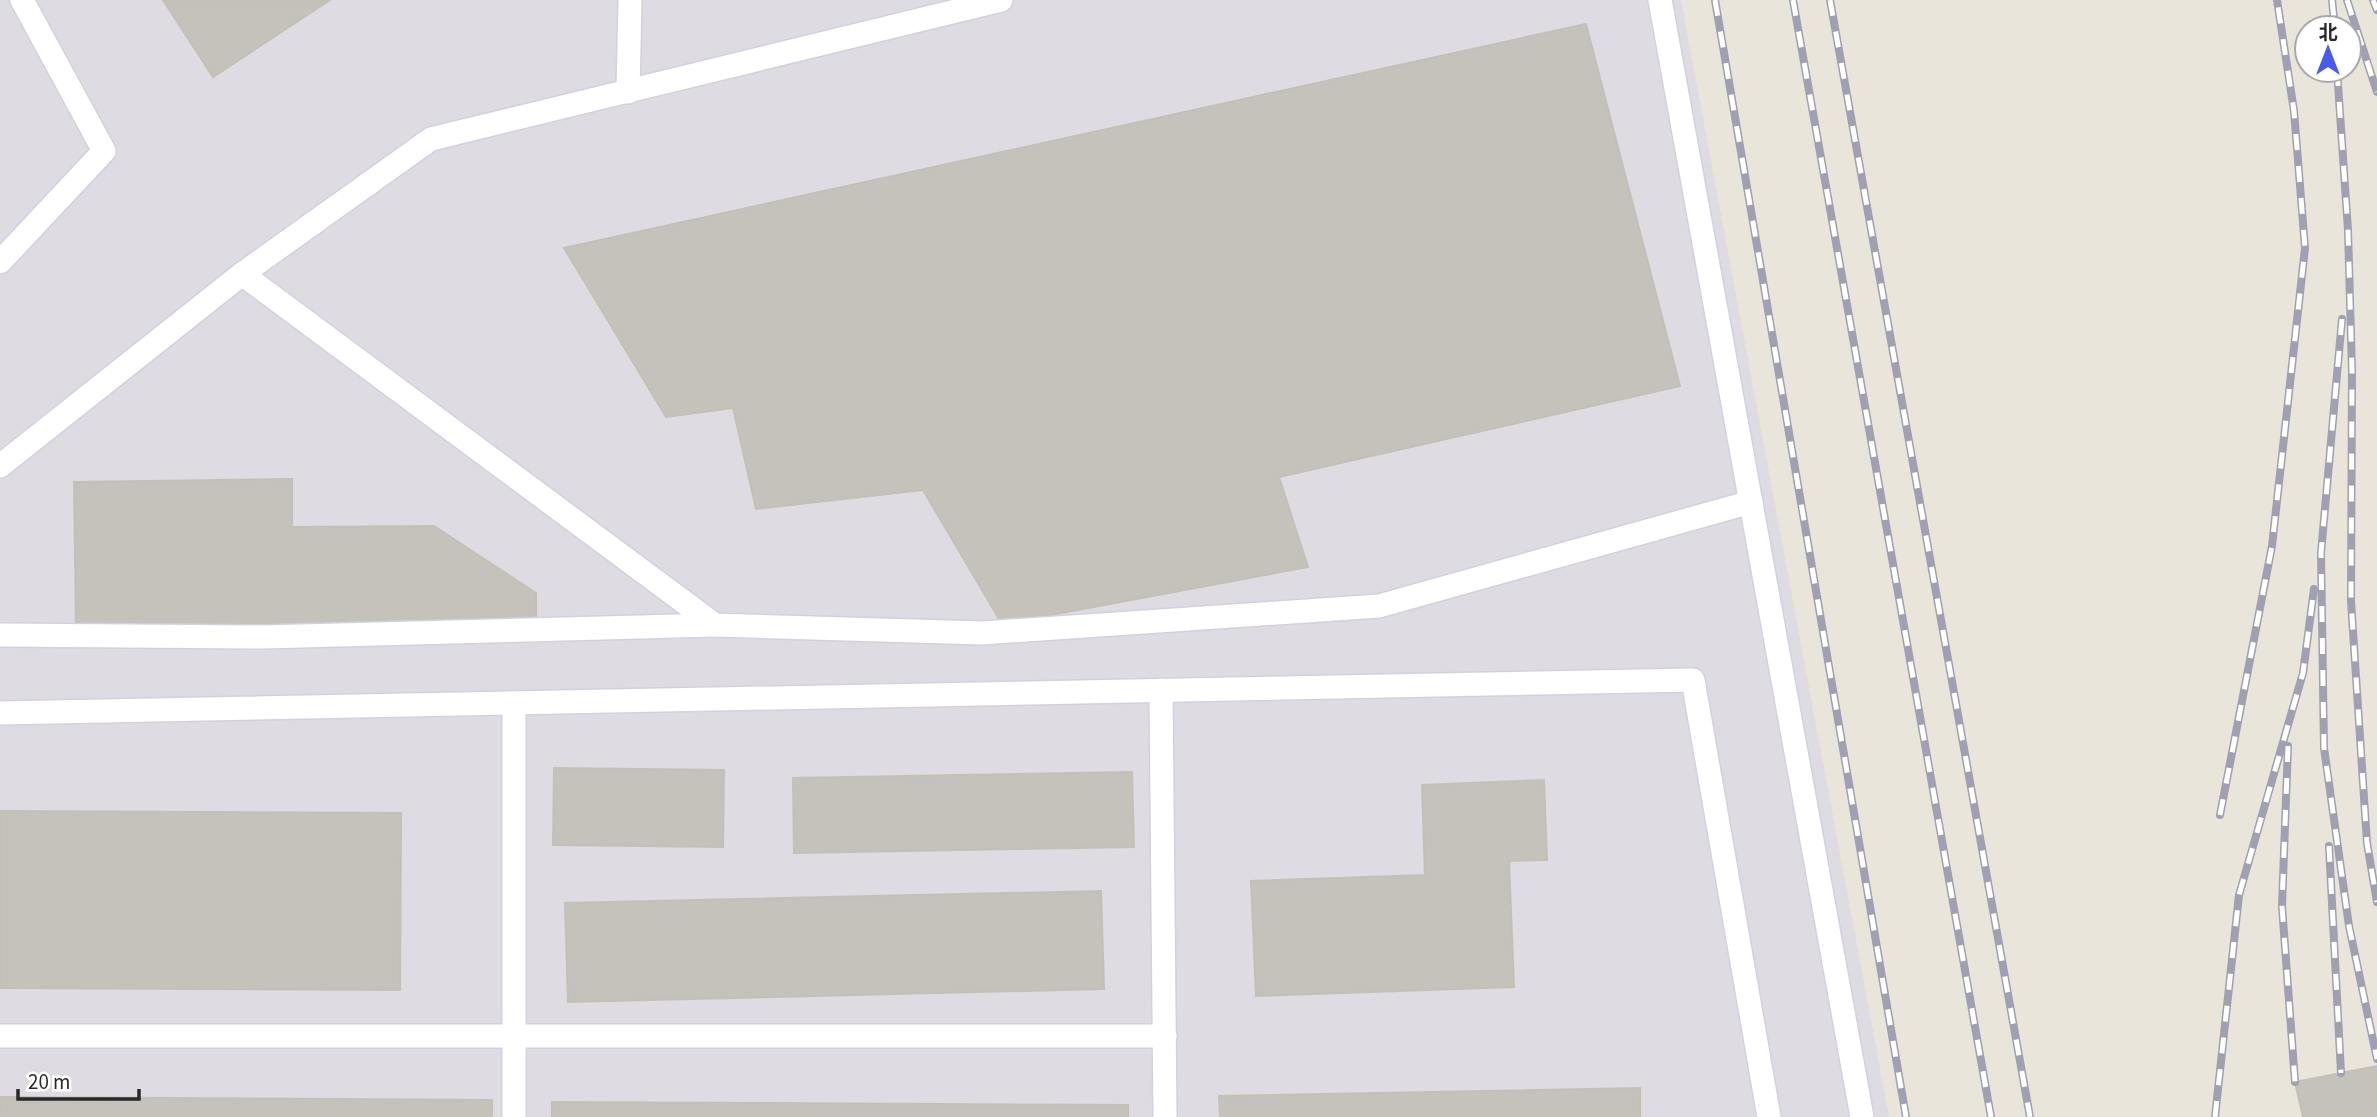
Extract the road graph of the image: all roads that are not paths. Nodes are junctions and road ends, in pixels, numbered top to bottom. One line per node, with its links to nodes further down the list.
1 (22, 0): 6 (lane)
2 (630, 0): 5 (lane)
3 (1001, 0): 5 (lane)
4 (1660, 0): 9 (lane)
5 (628, 92): 7 (lane)
6 (0, 262)
7 (242, 274): 8 (lane); 10 (lane)
8 (0, 466)
9 (1751, 502): 10 (lane); 21 (lane)
10 (715, 625): 11 (lane)
11 (0, 635)
12 (1161, 690): 13 (lane); 17 (lane); 20 (lane)
13 (514, 703): 14 (lane); 16 (lane)
14 (0, 713)
15 (0, 1036): 16 (lane)
16 (515, 1036): 17 (lane); 18 (lane)
17 (1165, 1036): 19 (lane)
18 (514, 1117)
19 (1165, 1117)
20 (1769, 1117)
21 (1862, 1117)

